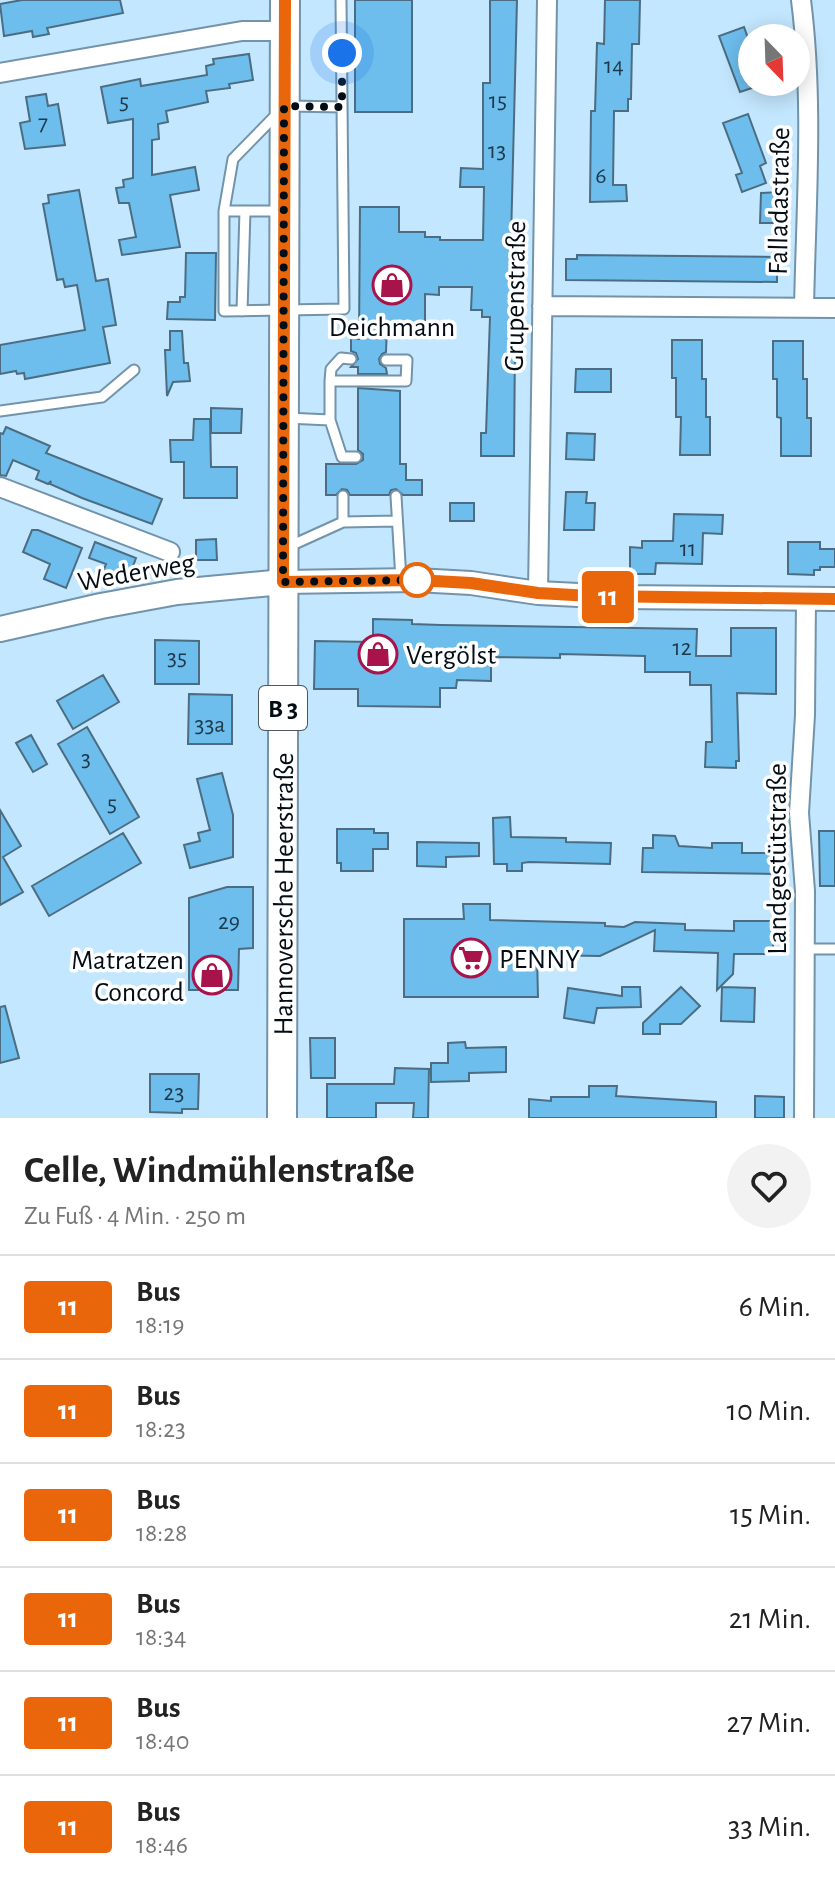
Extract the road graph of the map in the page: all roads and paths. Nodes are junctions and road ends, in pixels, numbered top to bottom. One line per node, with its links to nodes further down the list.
1 (285, 0): 5 (main road, Hannoversche Heerstraße)
2 (341, 0): 8 (lane)
3 (547, 0): 12 (street, Grupenstraße)
4 (801, 0): 13 (street, Falladastraße)
5 (285, 31): 6 (street); 7 (main road, Hannoversche Heerstraße)
6 (0, 73)
7 (284, 106): 8 (lane); 9 (lane); 11 (main road, Hannoversche Heerstraße)
8 (342, 107): 16 (lane)
9 (224, 211): 10 (lane); 15 (lane)
10 (245, 211): 11 (lane); 15 (lane)
11 (284, 211): 16 (main road, Hannoversche Heerstraße)
12 (542, 306): 13 (street); 34 (street, Grupenstraße)
13 (804, 308): 14 (street)
14 (835, 308)
15 (242, 311): 16 (lane)
16 (284, 311): 22 (main road, Hannoversche Heerstraße)
17 (351, 359): 20 (lane)
18 (386, 360): 20 (lane)
19 (134, 370): 21 (lane)
20 (330, 381): 23 (lane)
21 (0, 411)
22 (283, 418): 23 (lane); 30 (main road, Hannoversche Heerstraße)
23 (330, 420): 24 (lane)
24 (356, 457)
25 (0, 487): 31 (street)
26 (343, 496): 29 (lane)
27 (396, 496): 28 (lane)
28 (396, 521): 29 (lane); 32 (lane)
29 (343, 522): 30 (lane)
30 (283, 548): 33 (main road, Hannoversche Heerstraße)
31 (170, 552)
32 (401, 580): 33 (street); 34 (street)
33 (283, 582): 37 (main road, Wederweg); 40 (main road, Hannoversche Heerstraße / B 3)
34 (538, 593): 35 (street)
35 (806, 599): 36 (street); 38 (street, Landgestütstraße)
36 (835, 599)
37 (0, 629)
38 (805, 949): 39 (lane); 41 (street, Landgestütstraße)
39 (835, 949)
40 (282, 1118)
41 (804, 1118)

